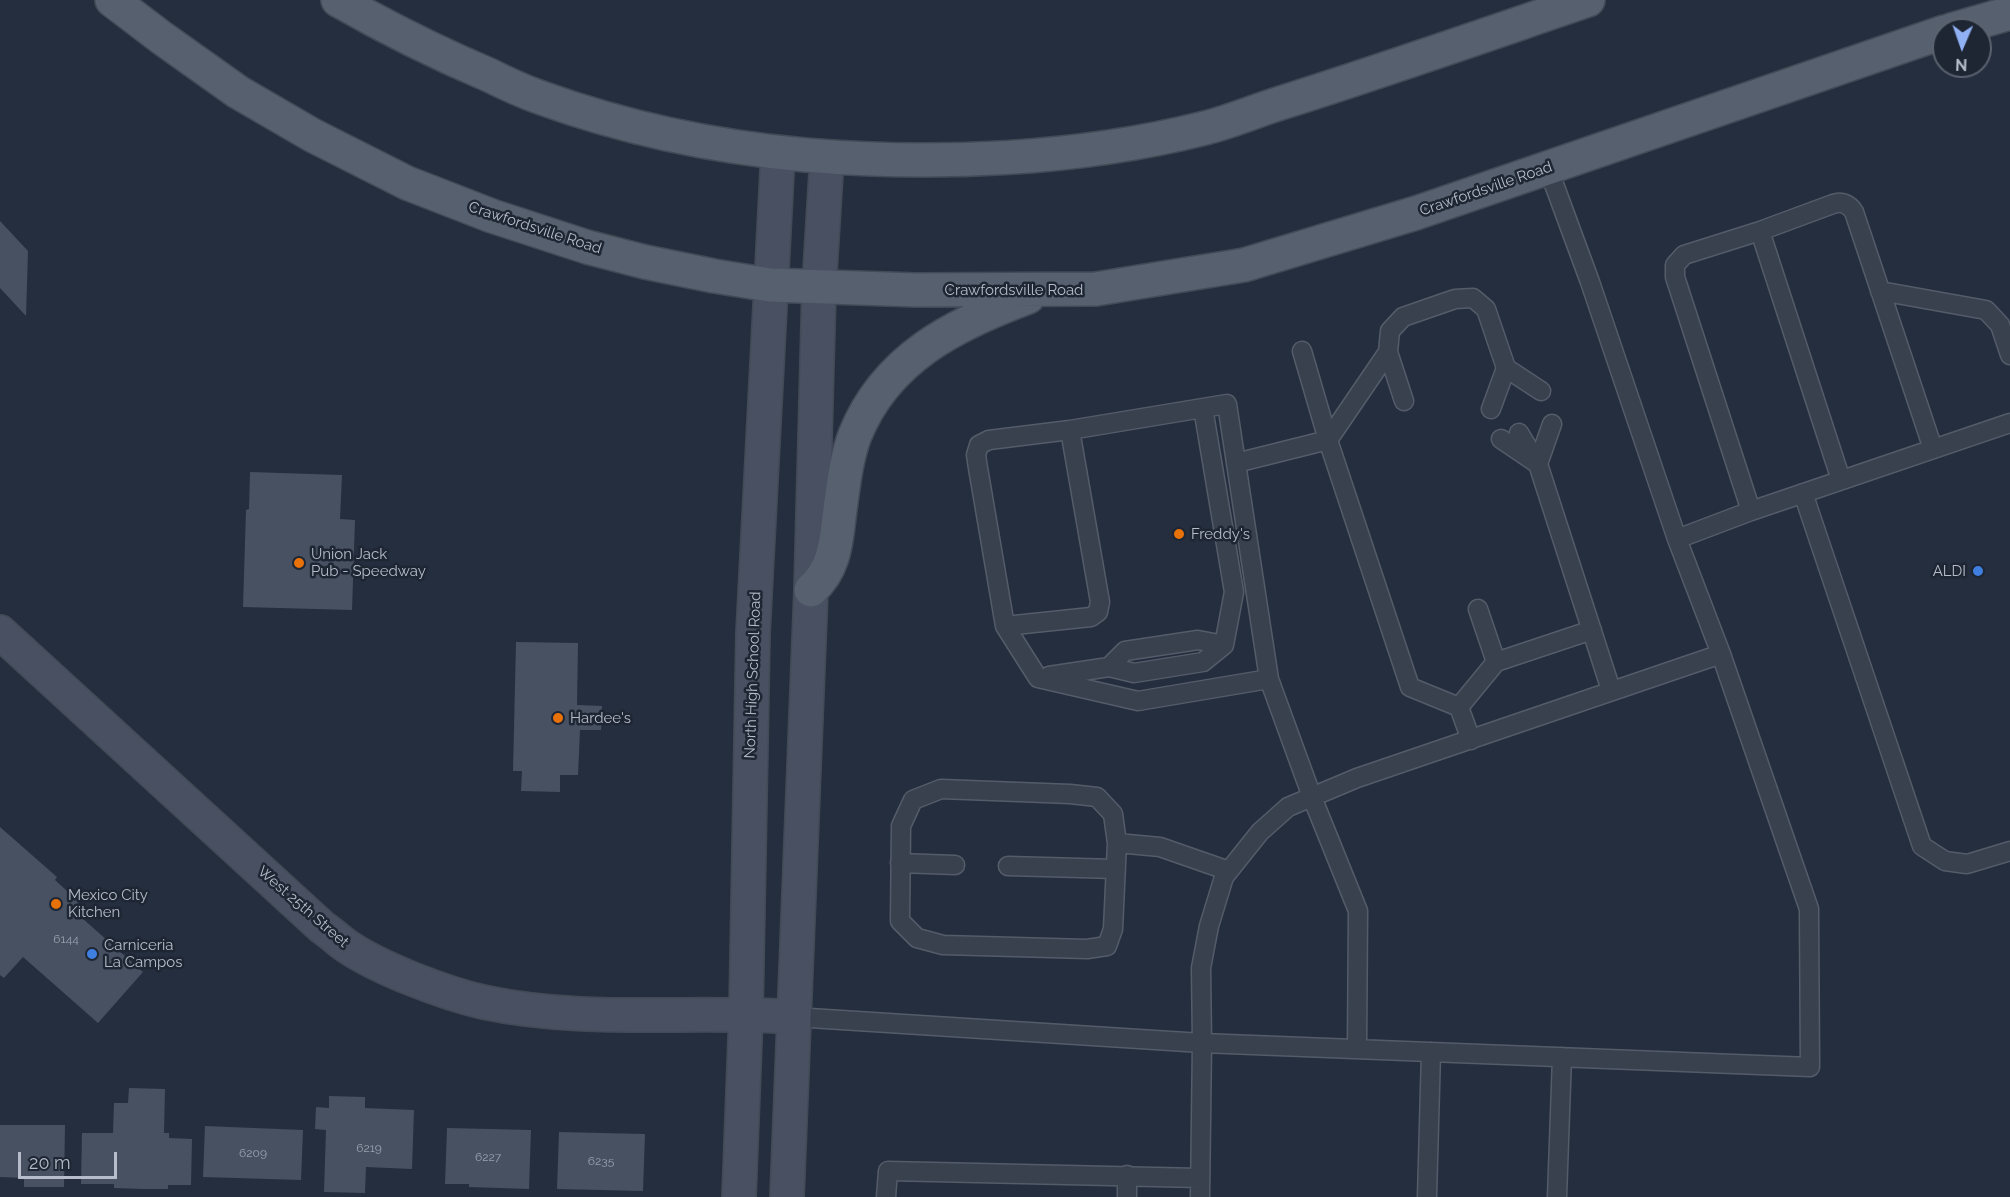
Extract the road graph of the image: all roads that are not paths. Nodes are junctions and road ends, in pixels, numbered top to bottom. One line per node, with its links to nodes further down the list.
1 (112, 0): 11 (main road, Crawfordsville Road)
2 (338, 0): 7 (main road)
3 (1588, 0): 8 (main road)
4 (2010, 14): 5 (main road)
5 (1992, 19)
6 (1932, 36): 9 (main road, Crawfordsville Road)
7 (778, 153): 8 (main road); 11 (street, North High School Road)
8 (827, 157): 12 (street)
9 (1548, 168): 13 (main road, Crawfordsville Road); 35 (lane)
10 (1760, 231): 14 (lane); 32 (lane); 34 (lane)
11 (770, 285): 12 (main road, Crawfordsville Road); 56 (street, North High School Road)
12 (819, 288): 13 (main road, Crawfordsville Road); 36 (street)
13 (1047, 290): 36 (main road)
14 (1880, 291): 17 (lane); 29 (lane)
15 (1302, 351): 28 (lane)
16 (1388, 352): 18 (lane); 20 (lane); 28 (lane)
17 (2010, 354)
18 (1506, 368): 19 (lane); 21 (lane); 23 (lane)
19 (1534, 394)
20 (1404, 401)
21 (1508, 402)
22 (1203, 408): 26 (lane); 30 (lane); 43 (lane)
23 (1491, 409)
24 (2010, 423): 29 (lane)
25 (1545, 425): 31 (lane)
26 (1070, 430): 38 (lane); 38 (lane)
27 (1510, 436): 31 (lane)
28 (1328, 440): 30 (lane); 46 (lane)
29 (1933, 449): 32 (lane)
30 (1236, 463): 44 (lane)
31 (1538, 464): 39 (lane)
32 (1841, 480): 33 (lane)
33 (1803, 493): 34 (lane); 50 (lane)
34 (1751, 511): 35 (lane)
35 (1677, 539): 41 (lane)
36 (811, 590): 57 (street)
37 (1478, 609): 42 (lane)
38 (1005, 626): 43 (lane)
39 (1592, 630): 42 (lane); 45 (lane)
40 (0, 632): 56 (street, West 25th Street)
41 (1721, 654): 45 (lane); 61 (lane)
42 (1496, 662): 46 (lane)
43 (1038, 678): 44 (lane)
44 (1269, 679): 48 (lane)
45 (1611, 690): 47 (lane)
46 (1460, 707): 47 (lane)
47 (1472, 740): 48 (lane)
48 (1312, 797): 55 (lane); 59 (lane)
49 (1117, 843): 51 (lane); 54 (lane); 55 (lane)
50 (2010, 851)
51 (900, 863): 52 (lane); 54 (lane)
52 (955, 865)
53 (1008, 866): 54 (lane)
54 (1116, 869)
55 (1229, 871): 58 (lane)
56 (746, 1014): 57 (street, West 25th Street); 64 (street, North High School Road)
57 (794, 1017): 58 (lane); 65 (street)
58 (1202, 1043): 59 (lane); 63 (lane)
59 (1357, 1049): 60 (lane)
60 (1431, 1052): 61 (lane); 69 (lane)
61 (1562, 1057): 70 (lane)
62 (1128, 1175): 63 (lane); 66 (lane); 67 (lane)
63 (1200, 1178): 68 (lane)
64 (740, 1197)
65 (787, 1197)
66 (886, 1197)
67 (1127, 1197)
68 (1200, 1197)
69 (1427, 1197)
70 (1557, 1197)

